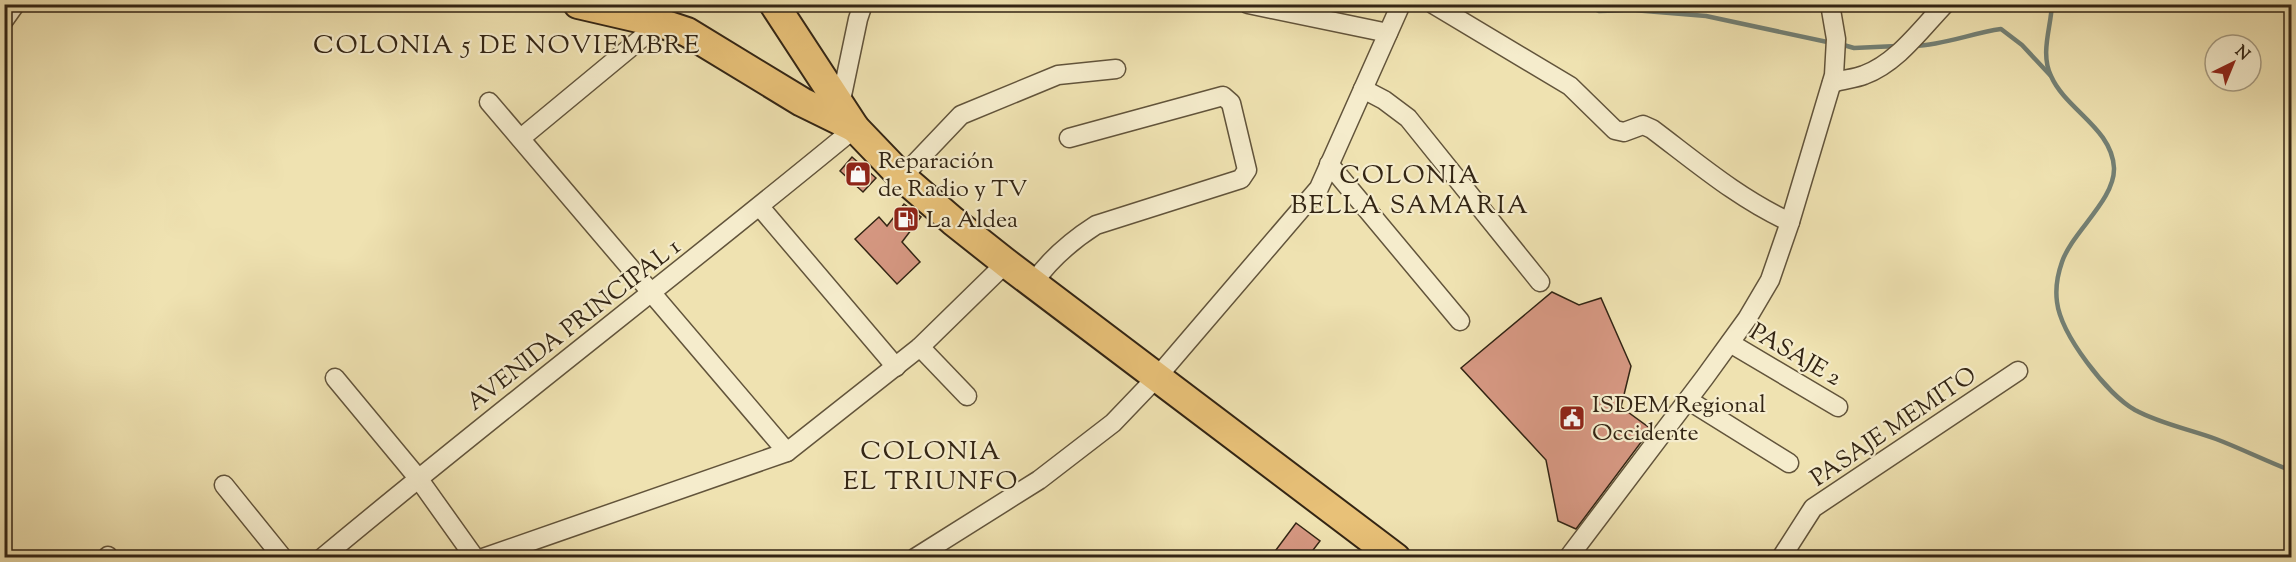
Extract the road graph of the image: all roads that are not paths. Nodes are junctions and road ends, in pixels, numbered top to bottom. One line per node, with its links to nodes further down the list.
1 (21, 4): 11 (lane)
2 (578, 4): 10 (main road)
3 (774, 4): 17 (main road)
4 (863, 4): 17 (street)
5 (1248, 4): 12 (street)
6 (1401, 4): 12 (street)
7 (1433, 4): 23 (street)
8 (1830, 4): 14 (street)
9 (1945, 4): 14 (street)
10 (660, 23): 17 (main road); 18 (street)
11 (4, 28)
12 (1388, 33): 15 (street)
13 (1116, 69): 21 (street)
14 (1832, 82): 23 (street)
15 (1363, 89): 20 (street); 26 (street)
16 (489, 102): 18 (street)
17 (848, 116): 21 (main road); 22 (street, AVENIDA PRINCIPAL 1)
18 (521, 138): 27 (street)
19 (1069, 138): 25 (street)
20 (1329, 164): 28 (street); 33 (street)
21 (902, 177): 24 (main road)
22 (760, 207): 27 (street, AVENIDA PRINCIPAL 1); 31 (street)
23 (1790, 222): 29 (street)
24 (1006, 263): 25 (main road); 30 (street)
25 (1034, 282): 33 (main road)
26 (1540, 282)
27 (651, 292): 38 (street); 40 (street, AVENIDA PRINCIPAL 1)
28 (1460, 321)
29 (1730, 343): 36 (street); 37 (street, PASAJE 2)
30 (920, 347): 31 (street); 35 (street)
31 (896, 367): 38 (street)
32 (2018, 371): 49 (street, PASAJE MEMITO)
33 (1158, 376): 46 (street); 47 (main road)
34 (335, 378): 40 (street)
35 (967, 396)
36 (1688, 400): 39 (street); 48 (street)
37 (1838, 407)
38 (787, 452): 45 (street)
39 (1789, 463)
40 (418, 478): 43 (street, AVENIDA PRINCIPAL 1); 44 (street)
41 (224, 485): 42 (street)
42 (283, 558)
43 (322, 558)
44 (475, 558)
45 (483, 558)
46 (915, 558)
47 (1396, 558)
48 (1568, 558)
49 (1780, 558)

